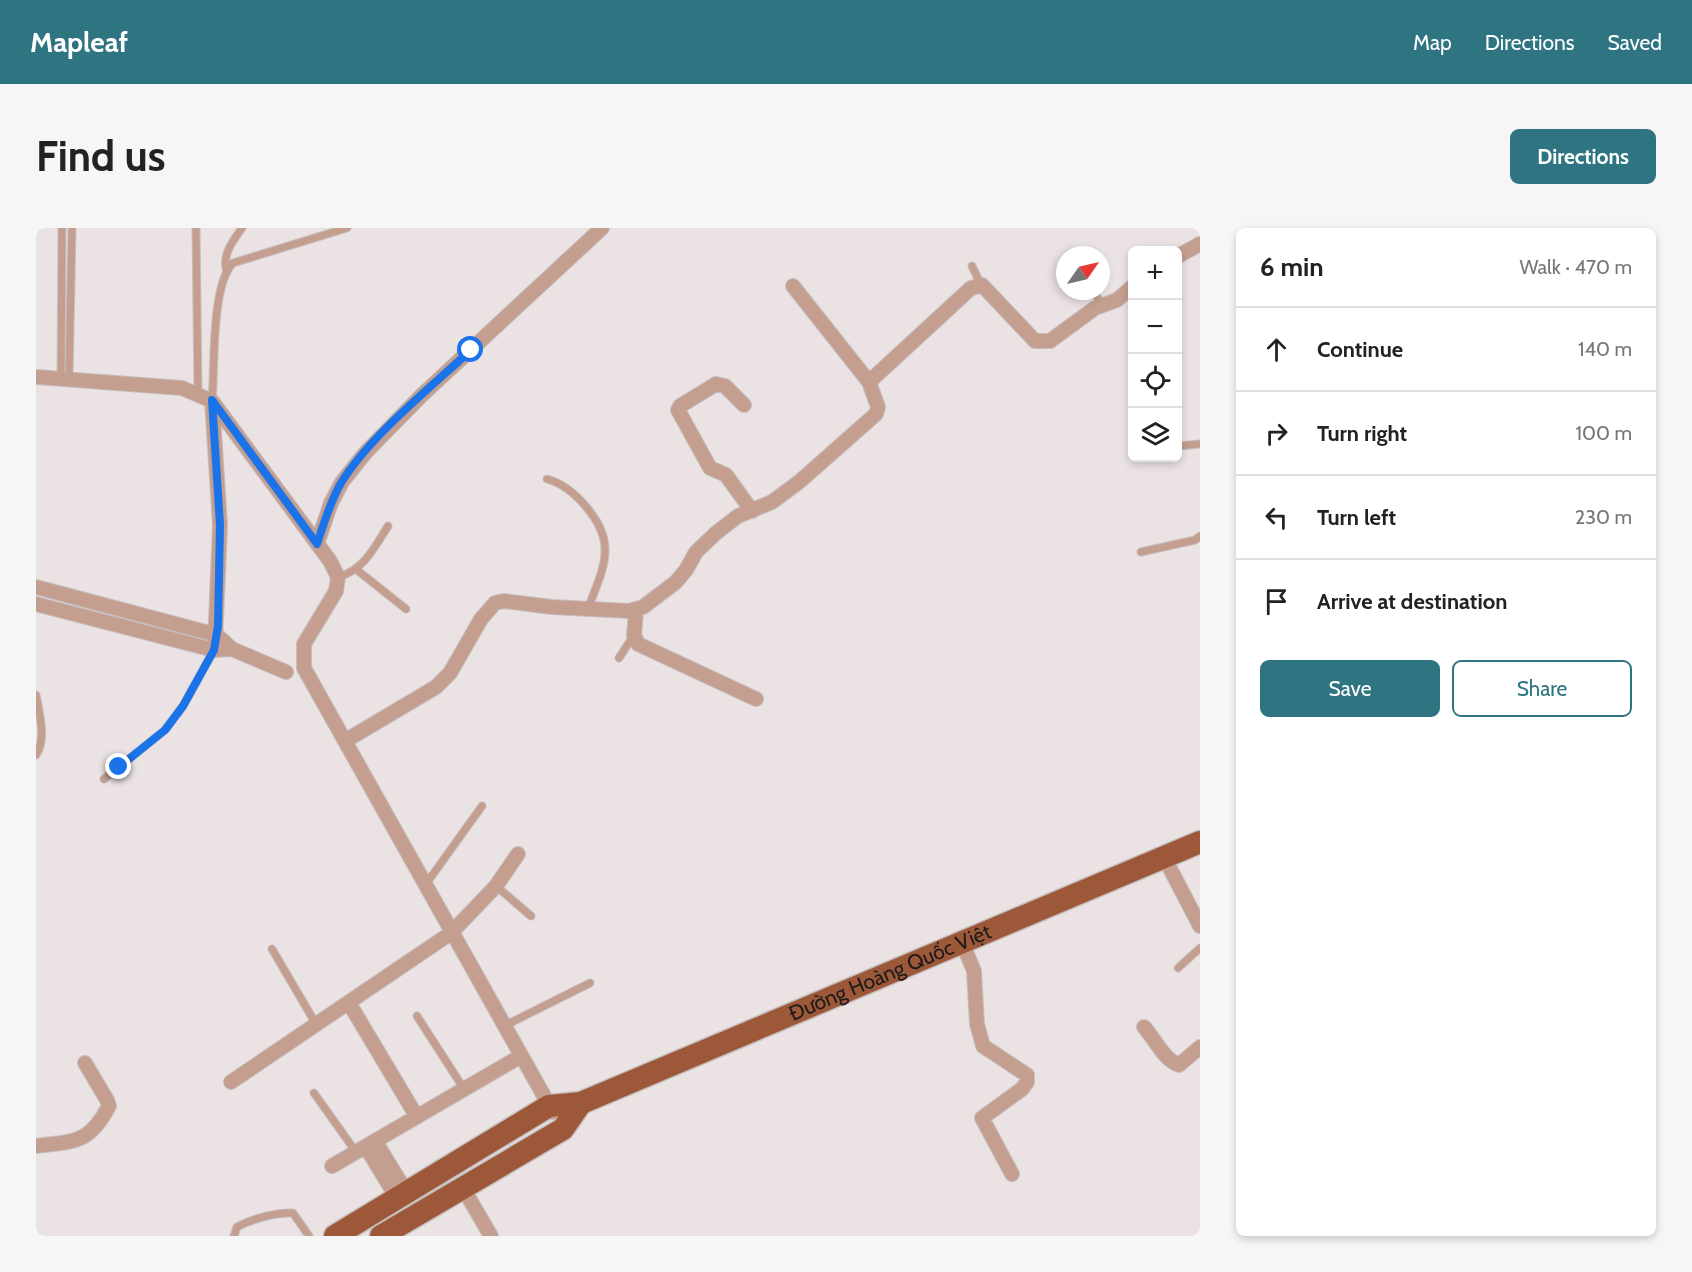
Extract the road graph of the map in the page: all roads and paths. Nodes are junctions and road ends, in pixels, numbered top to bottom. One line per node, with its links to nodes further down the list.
1 (62, 228): 17 (lane)
2 (72, 228): 17 (lane)
3 (196, 228): 19 (lane)
4 (242, 228): 10 (lane)
5 (347, 228): 10 (lane)
6 (602, 228): 28 (street)
7 (1200, 244): 8 (street)
8 (1182, 254)
9 (972, 266): 11 (lane)
10 (226, 269): 20 (lane)
11 (981, 285): 15 (street); 18 (street)
12 (793, 286): 18 (street)
13 (1128, 290): 15 (street)
14 (1099, 300): 15 (lane)
15 (1102, 305)
16 (36, 377): 17 (street)
17 (65, 379): 19 (street)
18 (869, 382): 25 (street)
19 (198, 393): 20 (street)
20 (212, 400): 28 (street); 37 (street)
21 (744, 405): 25 (street)
22 (1200, 444): 23 (lane)
23 (1182, 446)
24 (547, 479): 35 (lane)
25 (752, 511): 36 (street)
26 (388, 526): 30 (lane)
27 (1200, 536): 29 (lane)
28 (317, 544): 31 (street)
29 (1142, 552)
30 (357, 570): 31 (lane); 34 (lane)
31 (338, 577): 42 (street)
32 (36, 587): 37 (street)
33 (36, 604): 39 (street)
34 (406, 609)
35 (588, 609): 36 (street); 45 (street)
36 (636, 611): 38 (street)
37 (217, 635): 39 (street); 40 (street)
38 (634, 635): 41 (lane); 44 (street)
39 (214, 650): 40 (street); 47 (lane)
40 (236, 652): 42 (street)
41 (619, 658)
42 (311, 680): 45 (street)
43 (36, 695): 46 (lane)
44 (756, 699)
45 (345, 741): 52 (street)
46 (36, 754)
47 (104, 779)
48 (482, 806): 52 (lane)
49 (1200, 842): 51 (highway, Đường Hoàng Quốc Việt)
50 (518, 854): 53 (street)
51 (1164, 857): 55 (street); 57 (highway, Đường Hoàng Quốc Việt)
52 (425, 885): 56 (street)
53 (496, 886): 54 (lane); 56 (street)
54 (531, 916)
55 (1200, 926)
56 (451, 933): 62 (street); 65 (street)
57 (962, 942): 73 (highway, Đường Hoàng Quốc Việt); 80 (street)
58 (1200, 948): 60 (lane)
59 (272, 949): 64 (lane)
60 (1178, 968)
61 (590, 982): 65 (lane)
62 (349, 1003): 64 (street); 75 (street)
63 (417, 1016): 71 (lane)
64 (316, 1025): 70 (street)
65 (504, 1026): 68 (street)
66 (1144, 1027): 67 (street)
67 (1200, 1047)
68 (521, 1056): 71 (street); 74 (street)
69 (85, 1063): 77 (street)
70 (231, 1082)
71 (464, 1089): 75 (street)
72 (314, 1093): 78 (lane)
73 (581, 1103): 74 (highway, Đường Hoàng Quốc Việt); 76 (highway)
74 (549, 1106): 76 (street); 82 (highway, Đường Hoàng Quốc Việt)
75 (417, 1117): 78 (street)
76 (563, 1129): 81 (highway)
77 (36, 1146)
78 (366, 1146): 79 (street); 82 (street)
79 (332, 1166)
80 (1012, 1174)
81 (463, 1188): 86 (highway); 87 (street)
82 (402, 1196): 85 (highway, Đường Hoàng Quốc Việt)
83 (234, 1236): 84 (lane)
84 (309, 1236)
85 (335, 1236)
86 (381, 1236)
87 (491, 1236)

